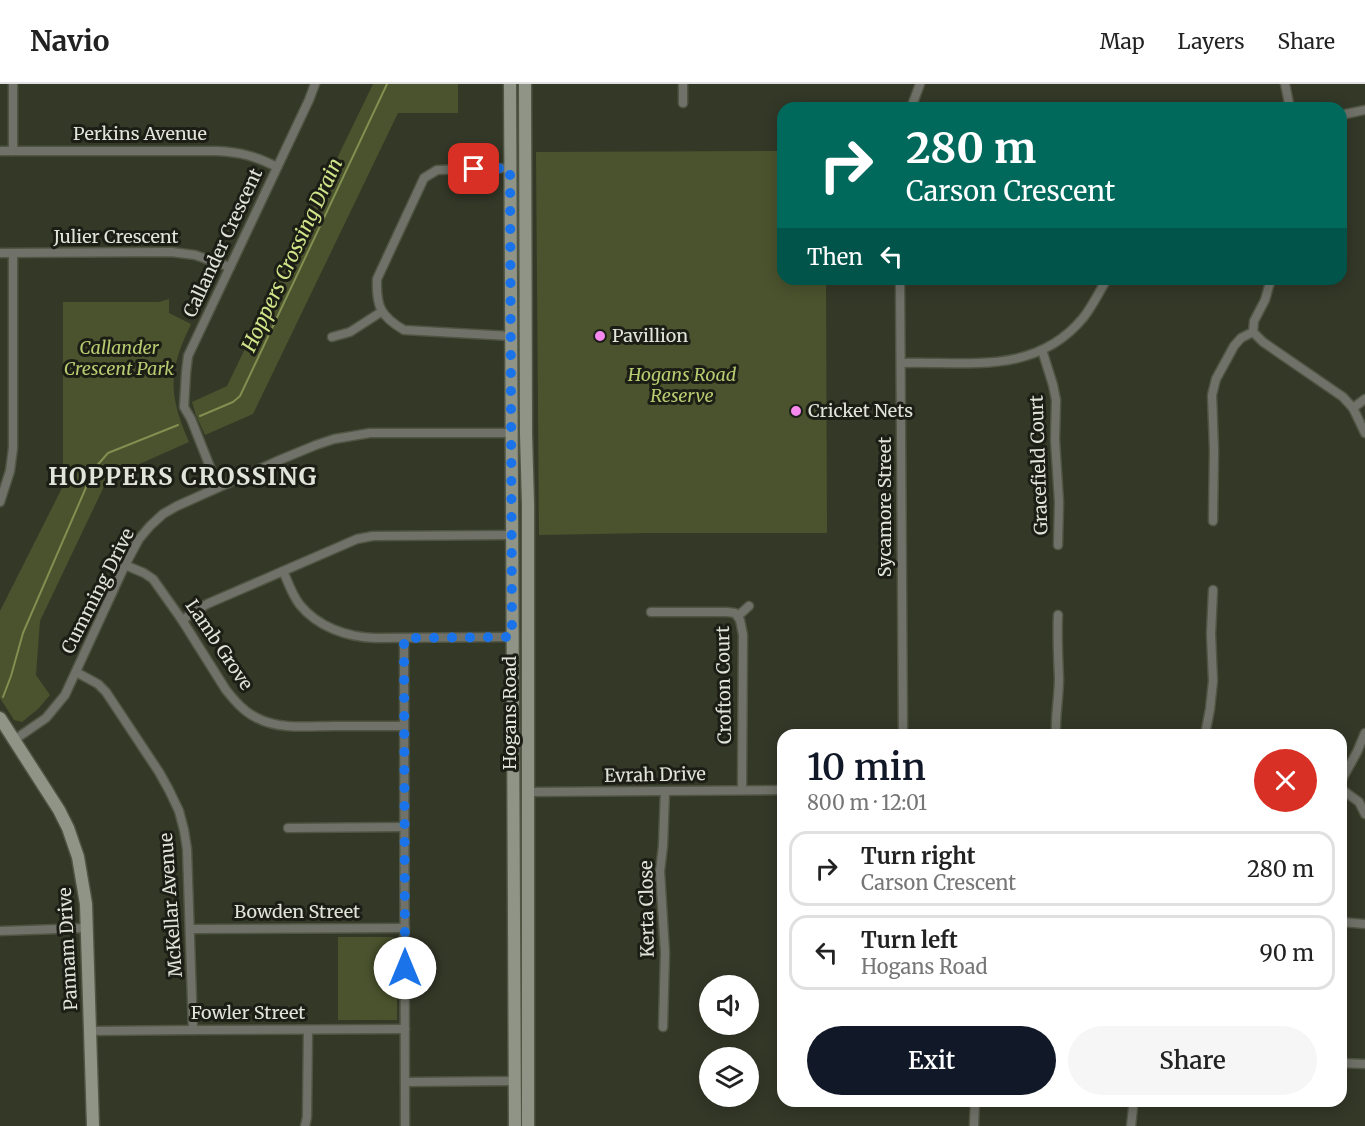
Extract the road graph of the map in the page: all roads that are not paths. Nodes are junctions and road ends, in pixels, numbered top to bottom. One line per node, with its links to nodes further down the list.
1 (13, 84): 13 (street)
2 (315, 84): 15 (street, Callander Crescent)
3 (510, 84): 16 (street, Hogans Road)
4 (525, 84): 33 (street, Hogans Road)
5 (683, 84): 10 (street)
6 (920, 84): 8 (street)
7 (1285, 84): 9 (street)
8 (913, 102)
9 (1289, 102)
10 (683, 104)
11 (1365, 110): 12 (street)
12 (1347, 114)
13 (13, 151): 14 (street, Perkins Avenue); 15 (street, Perkins Avenue)
14 (0, 152)
15 (277, 167): 19 (street, Callander Crescent)
16 (510, 168): 23 (street); 25 (street, Hogans Road)
17 (0, 253): 18 (street, Julier Crescent)
18 (13, 253): 19 (street, Julier Crescent); 35 (street)
19 (230, 267): 34 (street, Callander Crescent)
20 (900, 285): 28 (street, Sycamore Street)
21 (1102, 285): 27 (street)
22 (1269, 285): 24 (street)
23 (381, 312): 25 (street); 26 (street)
24 (1253, 332): 30 (street); 38 (street)
25 (511, 336): 31 (street, Hogans Road)
26 (332, 337)
27 (1042, 350): 28 (street); 40 (street, Gracefield Court)
28 (900, 363): 54 (street, Sycamore Street)
29 (1365, 399): 30 (street)
30 (1353, 408): 32 (street)
31 (511, 433): 33 (street); 34 (street, Cumming Drive); 37 (street, Hogans Road)
32 (1365, 433)
33 (526, 434): 36 (street, Hogans Road)
34 (218, 487): 41 (street, Cumming Drive)
35 (0, 502)
36 (528, 505): 37 (street); 64 (street, Hogans Road)
37 (512, 511): 39 (street, Hogans Road)
38 (1213, 521)
39 (512, 535): 42 (street); 49 (street, Hogans Road)
40 (1058, 545)
41 (125, 565): 48 (street, Lamb Grove); 51 (street, Cumming Drive)
42 (283, 571): 48 (street); 50 (street)
43 (1213, 590): 56 (street)
44 (749, 606): 47 (street, Crofton Court)
45 (651, 612): 47 (street, Crofton Court)
46 (1058, 615): 55 (street)
47 (738, 616): 60 (street, Crofton Court)
48 (182, 620): 53 (street, Lamb Grove)
49 (512, 637): 50 (street); 63 (street, Hogans Road)
50 (404, 638): 53 (street)
51 (76, 672): 58 (street, Cumming Drive); 73 (street, McKellar Avenue)
52 (0, 718): 58 (street, Pannam Drive)
53 (404, 726): 67 (street)
54 (903, 729)
55 (1056, 729)
56 (1206, 729)
57 (1365, 733): 59 (street)
58 (14, 740): 71 (street, Pannam Drive)
59 (1347, 771)
60 (742, 790): 61 (street, Evrah Drive); 62 (street, Evrah Drive)
61 (777, 790)
62 (664, 791): 64 (street, Evrah Drive); 75 (street, Kerta Close)
63 (513, 792): 64 (street); 82 (street, Hogans Road)
64 (527, 792): 90 (street, Hogans Road)
65 (1347, 793): 66 (street)
66 (1365, 814)
67 (404, 827): 68 (street); 72 (street)
68 (288, 828)
69 (1347, 922): 70 (street)
70 (1365, 924)
71 (87, 928): 74 (street); 79 (street, Pannam Drive)
72 (405, 928): 73 (street, Bowden Street); 77 (street)
73 (190, 929): 76 (street, McKellar Avenue)
74 (0, 931)
75 (663, 1027)
76 (194, 1029): 78 (street, Fowler Street); 79 (street, Fowler Street)
77 (405, 1029): 78 (street, Fowler Street); 83 (street)
78 (308, 1030): 87 (street)
79 (90, 1031): 86 (street, Pannam Drive)
80 (1347, 1063): 81 (street)
81 (1365, 1064)
82 (515, 1081): 83 (street); 89 (street, Hogans Road)
83 (405, 1082): 88 (street)
84 (975, 1107): 91 (street)
85 (1133, 1108): 92 (street)
86 (93, 1126)
87 (305, 1126)
88 (405, 1126)
89 (515, 1126)
90 (528, 1126)
91 (975, 1126)
92 (1131, 1126)

